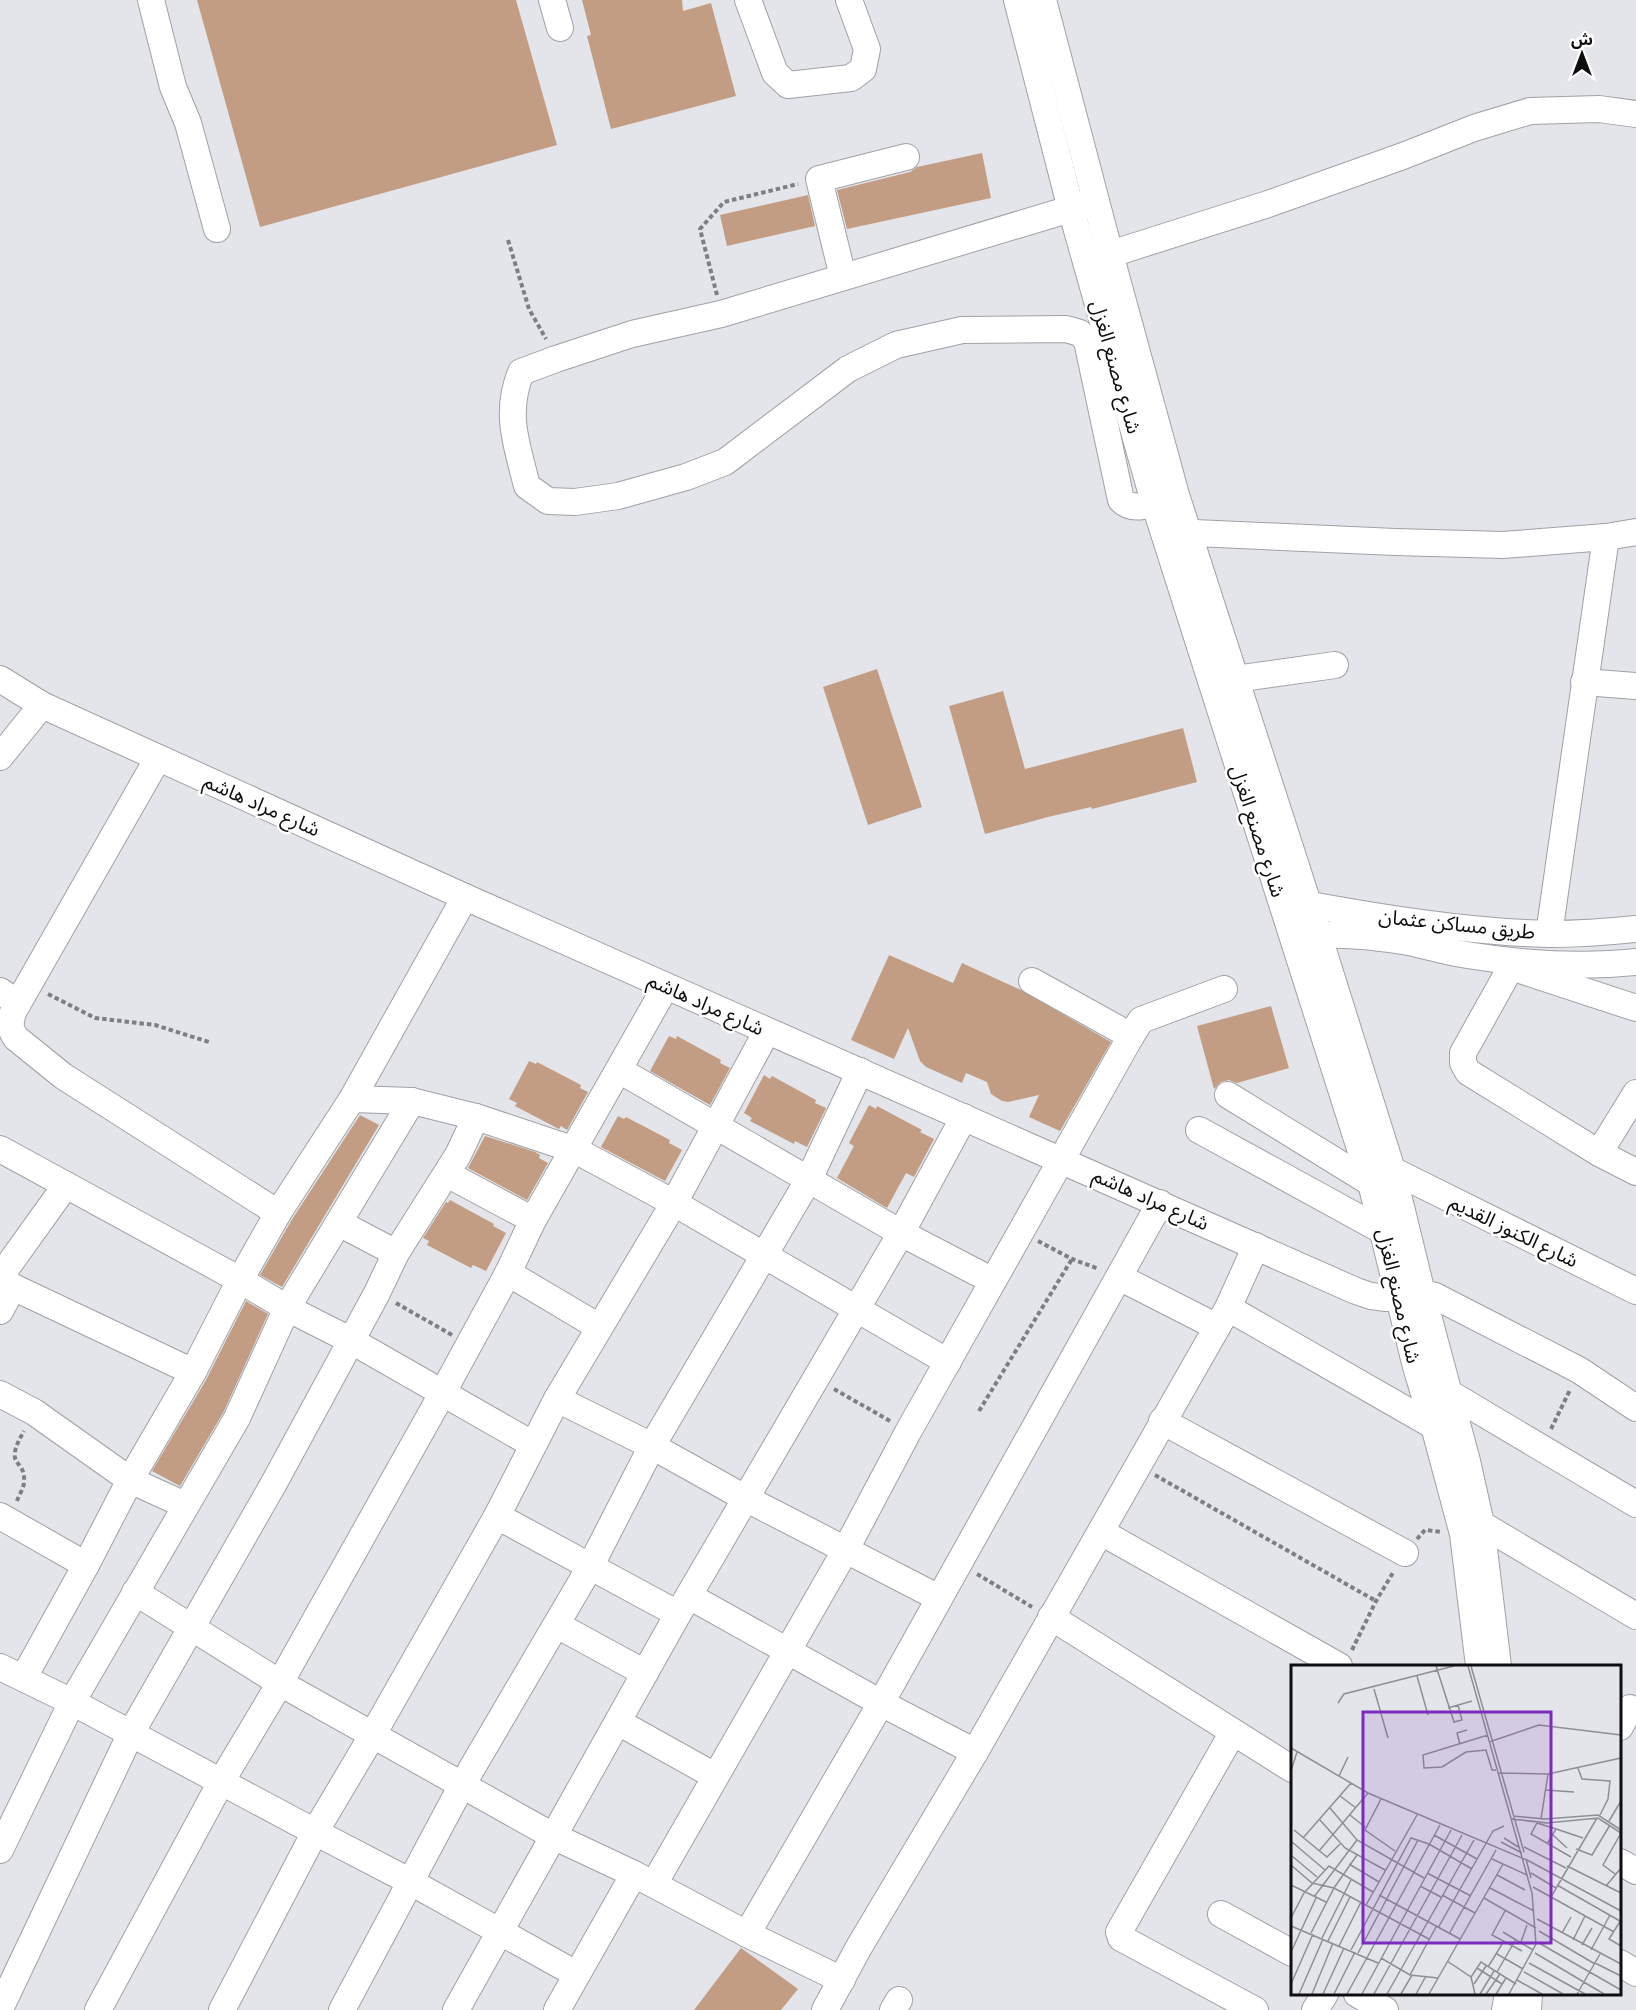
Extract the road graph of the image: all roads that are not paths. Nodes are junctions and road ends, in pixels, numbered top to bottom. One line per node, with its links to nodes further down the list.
1 (151, 0): 12 (street)
2 (552, 0): 7 (street)
3 (748, 0): 4 (street)
4 (849, 0)
5 (1017, 0): 11 (street, شارع مصنع الغزل)
6 (1043, 0): 10 (street, شارع مصنع الغزل)
7 (561, 28)
8 (1636, 114): 13 (street)
9 (906, 158): 14 (street)
10 (1095, 201): 11 (street); 13 (street, شارع مصنع الغزل)
11 (1071, 209): 13 (street, شارع مصنع الغزل); 14 (street)
12 (217, 229)
13 (1098, 258): 15 (street, شارع مصنع الغزل)
14 (843, 278): 15 (street)
15 (1165, 499): 16 (street, شارع مصنع الغزل)
16 (1175, 532): 18 (street); 21 (street, شارع مصنع الغزل); 22 (street, شارع مصنع الغزل)
17 (1636, 532): 18 (street)
18 (1606, 537): 23 (street)
19 (1335, 665): 21 (street)
20 (0, 679): 25 (street, شارع مراد هاشم)
21 (1235, 679): 22 (street); 30 (street, شارع مصنع الغزل)
22 (1210, 682): 29 (street, شارع مصنع الغزل)
23 (1584, 682): 24 (street); 34 (street)
24 (1636, 686)
25 (42, 705): 26 (street); 27 (street, شارع مراد هاشم)
26 (0, 757)
27 (158, 758): 28 (street, شارع مراد هاشم); 41 (street)
28 (465, 897): 39 (street, شارع مراد هاشم); 49 (street)
29 (1280, 899): 30 (street, طريق مساكن عثمان); 35 (street, شارع مصنع الغزل)
30 (1309, 904): 31 (street, طريق مساكن عثمان); 33 (street, شارع مصنع الغزل)
31 (1360, 925): 33 (street, طريق مساكن عثمان); 34 (street, طريق مساكن عثمان); 37 (street, طريق مساكن عثمان)
32 (1636, 929): 34 (street, طريق مساكن عثمان)
33 (1318, 934): 35 (street, طريق مساكن عثمان); 61 (street, شارع مصنع الغزل)
34 (1549, 934)
35 (1291, 936): 61 (street, شارع مصنع الغزل)
36 (1636, 962): 37 (street, طريق مساكن عثمان)
37 (1512, 964): 42 (street); 57 (street)
38 (1032, 981): 44 (street)
39 (666, 986): 43 (street, شارع مراد هاشم); 45 (street)
40 (1224, 989): 44 (street)
41 (16, 992): 66 (street)
42 (1636, 1008)
43 (767, 1031): 46 (street, شارع مراد هاشم); 53 (street)
44 (1131, 1036): 58 (street)
45 (619, 1070): 53 (street); 56 (street)
46 (860, 1071): 52 (street, شارع مراد هاشم); 62 (street)
47 (1636, 1093): 57 (street)
48 (1228, 1095): 61 (street, شارع الكنوز القديم)
49 (352, 1099): 50 (street); 66 (street)
50 (412, 1101): 51 (street); 68 (street)
51 (476, 1117): 56 (street); 60 (street)
52 (964, 1117): 58 (street, شارع مراد هاشم); 70 (street)
53 (716, 1125): 62 (street); 64 (street)
54 (1199, 1130): 69 (street)
55 (0, 1149): 63 (street)
56 (574, 1150): 64 (street); 67 (street)
57 (1599, 1153): 59 (street)
58 (1061, 1160): 65 (street, شارع مراد هاشم); 78 (street)
59 (1636, 1172)
60 (447, 1174): 67 (street); 72 (street)
61 (1381, 1177): 69 (street, شارع مصنع الغزل); 79 (street, شارع الكنوز القديم); 80 (street, شارع مصنع الغزل)
62 (809, 1179): 70 (street); 73 (street)
63 (66, 1185): 76 (street); 77 (street)
64 (674, 1203): 73 (street); 85 (street)
65 (1160, 1203): 71 (street, شارع مراد هاشم); 75 (street)
66 (278, 1213): 76 (street)
67 (533, 1220): 74 (street)
68 (339, 1223): 72 (street); 81 (street)
69 (1384, 1232): 80 (street, شارع مصنع الغزل)
70 (901, 1233): 78 (street); 82 (street)
71 (1256, 1246): 80 (street, شارع مراد هاشم); 84 (street)
72 (396, 1254): 86 (street)
73 (765, 1256): 82 (street); 97 (street)
74 (508, 1273): 85 (street); 91 (street)
75 (1119, 1277): 84 (street); 111 (street)
76 (240, 1280): 81 (street); 88 (street)
77 (4, 1281): 83 (street); 88 (street)
78 (993, 1281): 87 (street)
79 (1636, 1291)
80 (1411, 1295): 89 (street, شارع مصنع الغزل); 93 (street, شارع مراد هاشم); 95 (street, شارع مصنع الغزل)
81 (287, 1308): 86 (street); 101 (street)
82 (855, 1309): 87 (street); 99 (street)
83 (0, 1311)
84 (1223, 1317): 94 (street); 95 (street)
85 (599, 1327): 92 (street)
86 (350, 1340): 91 (street); 116 (street)
87 (948, 1362): 106 (street)
88 (193, 1372): 98 (street)
89 (1449, 1393): 100 (street); 104 (street, شارع مصنع الغزل)
90 (0, 1394): 98 (street)
91 (442, 1394): 96 (street); 124 (street)
92 (557, 1399): 96 (street); 97 (street)
93 (1636, 1408)
94 (1162, 1421): 105 (street); 107 (street)
95 (1434, 1426): 104 (street, شارع مصنع الغزل)
96 (532, 1444): 102 (street)
97 (652, 1446): 99 (street); 109 (street)
98 (130, 1480): 101 (street); 108 (street)
99 (745, 1498): 106 (street); 112 (street)
100 (1636, 1504)
101 (185, 1505): 110 (street)
102 (497, 1516): 109 (street); 130 (street)
103 (4, 1518): 108 (street)
104 (1472, 1529): 113 (street); 119 (street, شارع مصنع الغزل); 120 (street, شارع مصنع الغزل)
105 (1101, 1532): 114 (street); 118 (street)
106 (845, 1551): 111 (street); 117 (street)
107 (1405, 1553)
108 (86, 1565): 123 (street)
109 (590, 1567): 112 (street); 115 (street)
110 (135, 1592): 116 (street); 125 (street)
111 (939, 1598): 126 (street)
112 (684, 1605): 117 (street); 122 (street)
113 (1635, 1611)
114 (1051, 1617): 128 (street); 131 (street)
115 (557, 1625): 122 (street); 135 (street)
116 (190, 1626): 124 (street); 129 (street)
117 (788, 1651): 126 (street); 133 (street)
118 (1344, 1662)
119 (1479, 1665)
120 (1498, 1665)
121 (0, 1667): 123 (street)
122 (645, 1673): 127 (street)
123 (24, 1677): 125 (street)
124 (280, 1683): 130 (street); 134 (street)
125 (72, 1702): 129 (street); 138 (street)
126 (881, 1703): 131 (street); 145 (street)
127 (618, 1722): 133 (street); 137 (street)
128 (1233, 1732): 132 (street); 154 (street)
129 (131, 1733): 134 (street); 155 (street)
130 (372, 1736): 135 (street); 136 (street)
131 (975, 1752): 150 (street)
132 (1291, 1768)
133 (715, 1776): 141 (street)
134 (221, 1782): 136 (street); 156 (street)
135 (462, 1785): 137 (street); 142 (street)
136 (315, 1832): 142 (street); 157 (street)
137 (553, 1836): 141 (street); 144 (street)
138 (0, 1850)
139 (1621, 1863): 140 (street)
140 (1636, 1871)
141 (644, 1879): 145 (street); 149 (street)
142 (409, 1881): 144 (street); 158 (street)
143 (1221, 1914): 146 (street)
144 (499, 1931): 149 (street); 159 (street)
145 (747, 1934): 150 (street)
146 (1291, 1948)
147 (1621, 1964): 148 (street)
148 (1636, 1973)
149 (576, 1974): 160 (street)
150 (842, 1980): 161 (street)
151 (1324, 1995): 163 (street)
152 (1508, 1995): 164 (street)
153 (1529, 1995): 165 (street)
154 (1221, 2002): 162 (street)
155 (0, 2009)
156 (98, 2010)
157 (222, 2010)
158 (342, 2010)
159 (456, 2010)
160 (557, 2010)
161 (825, 2010)
162 (1255, 2010)
163 (1315, 2010)
164 (1506, 2010)
165 (1528, 2010)

